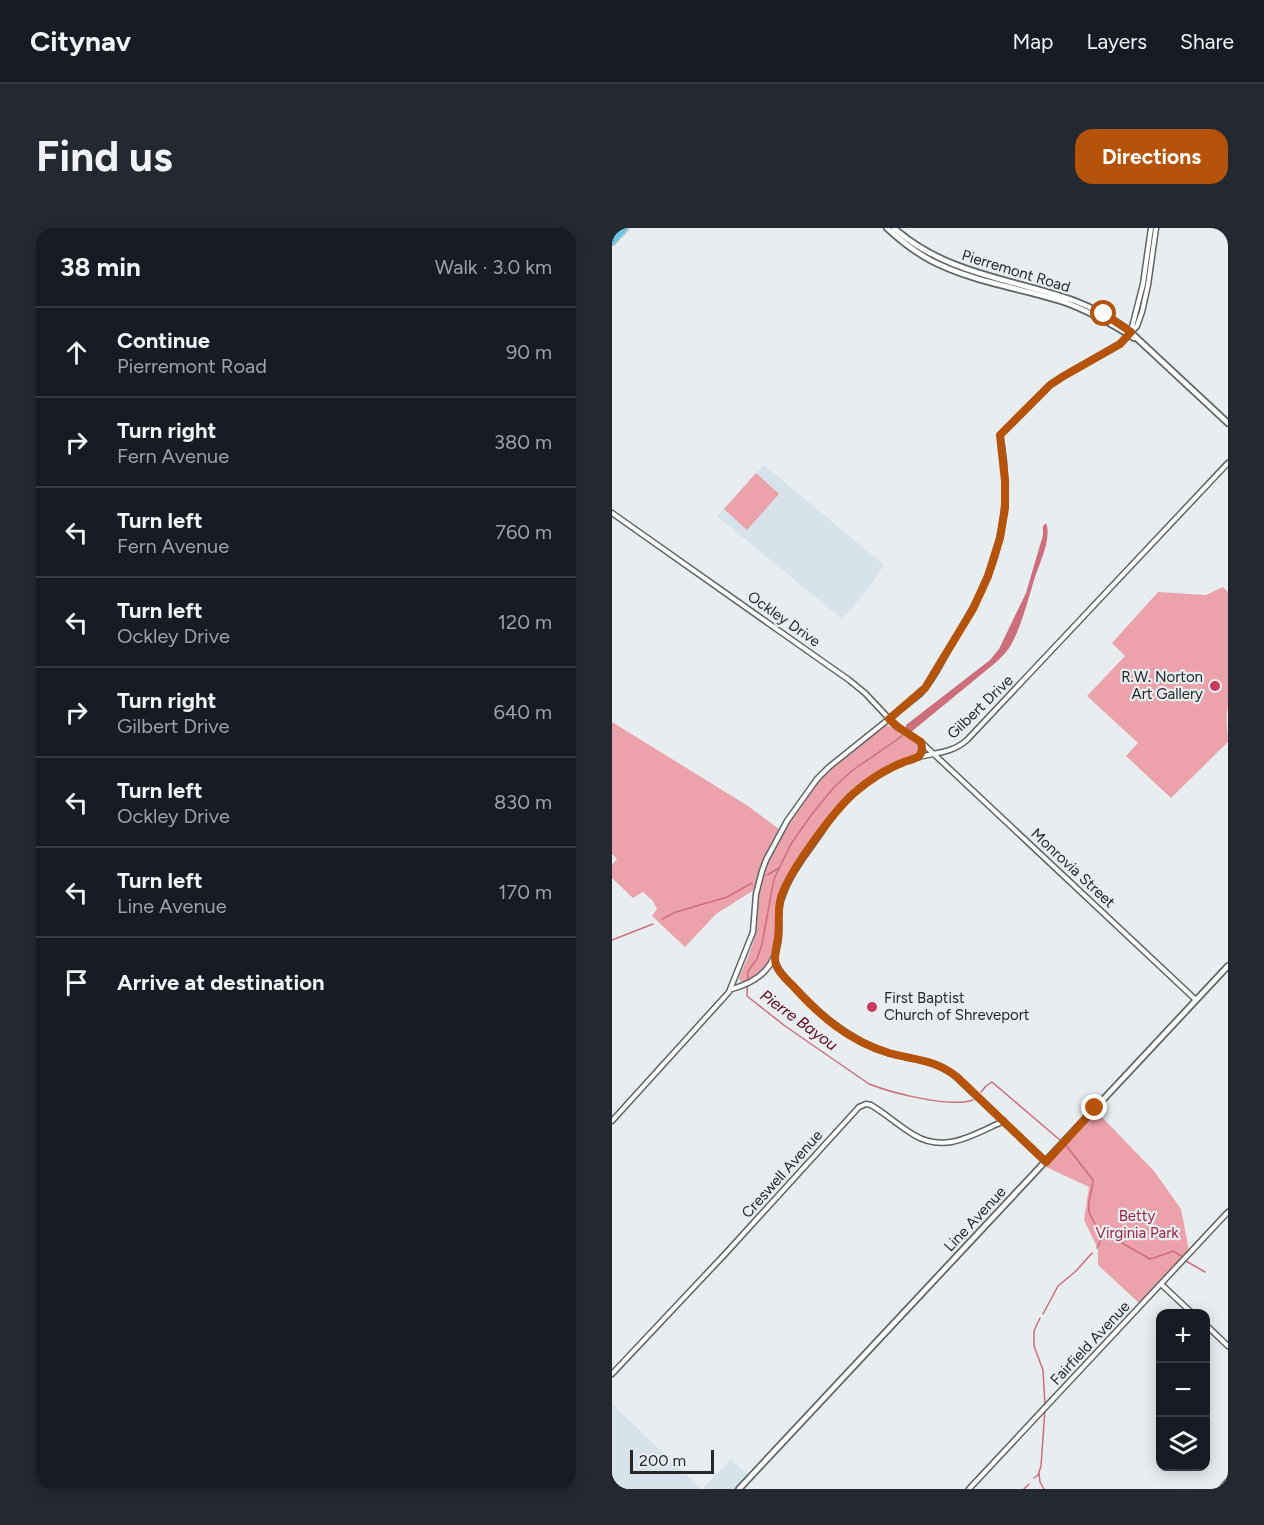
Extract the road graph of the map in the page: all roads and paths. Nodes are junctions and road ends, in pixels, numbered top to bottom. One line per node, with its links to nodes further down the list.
1 (625, 228): 6 (main road)
2 (887, 228): 7 (main road)
3 (894, 228): 7 (main road)
4 (1151, 228): 8 (street)
5 (1156, 228): 8 (street)
6 (612, 242)
7 (913, 246): 8 (main road, Pierremont Road)
8 (1130, 333): 9 (main road, Pierremont Road); 12 (street)
9 (1228, 423)
10 (1228, 463): 14 (street, Gilbert Drive)
11 (612, 513): 12 (street, Ockley Drive)
12 (889, 719): 13 (street, Ockley Drive); 18 (street)
13 (919, 740): 14 (street, Ockley Drive); 15 (street)
14 (933, 754): 15 (street, Gilbert Drive); 19 (street, Monrovia Street)
15 (919, 757): 16 (street, Gilbert Drive)
16 (774, 957): 18 (street); 21 (street)
17 (1228, 966): 19 (main road, Line Avenue)
18 (731, 990): 20 (street)
19 (1196, 999): 22 (main road, Line Avenue)
20 (612, 1121)
21 (1004, 1121): 22 (street); 28 (street, Creswell Avenue)
22 (1046, 1162): 30 (main road, Line Avenue)
23 (1228, 1212): 24 (street, Fairfield Avenue)
24 (1161, 1284): 25 (street); 31 (street, Fairfield Avenue)
25 (1188, 1309)
26 (1210, 1329): 27 (street)
27 (1228, 1346)
28 (612, 1374)
29 (1228, 1482): 32 (street)
30 (739, 1489)
31 (969, 1489)
32 (1221, 1489)

